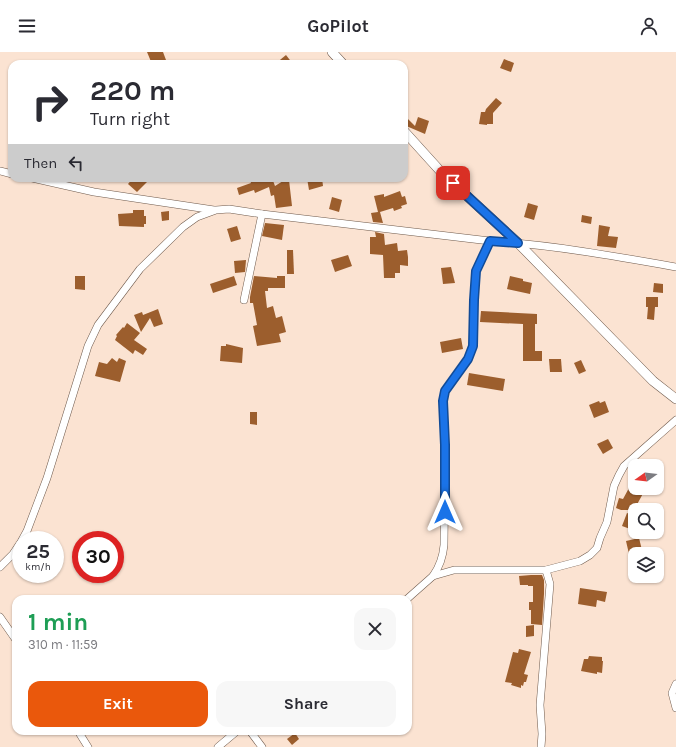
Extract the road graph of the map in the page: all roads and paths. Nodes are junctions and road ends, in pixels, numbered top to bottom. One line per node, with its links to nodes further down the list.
1 (332, 52): 2 (street)
2 (339, 60)
3 (408, 135): 8 (street)
4 (50, 182): 5 (street)
5 (216, 210): 6 (street); 13 (street)
6 (262, 214): 7 (street); 10 (street)
7 (490, 241): 8 (street); 17 (street)
8 (518, 243): 9 (street); 11 (street)
9 (676, 267)
10 (244, 300)
11 (676, 399)
12 (676, 420): 16 (street)
13 (27, 531)
14 (12, 554): 15 (street)
15 (0, 567)
16 (546, 570): 17 (street); 29 (street)
17 (433, 576): 18 (street)
18 (412, 595)
19 (0, 617): 20 (street)
20 (12, 634)
21 (676, 684): 22 (street)
22 (676, 708)
23 (80, 735): 26 (street)
24 (232, 735): 27 (street)
25 (253, 735): 28 (street)
26 (88, 747)
27 (218, 747)
28 (262, 747)
29 (541, 747)

